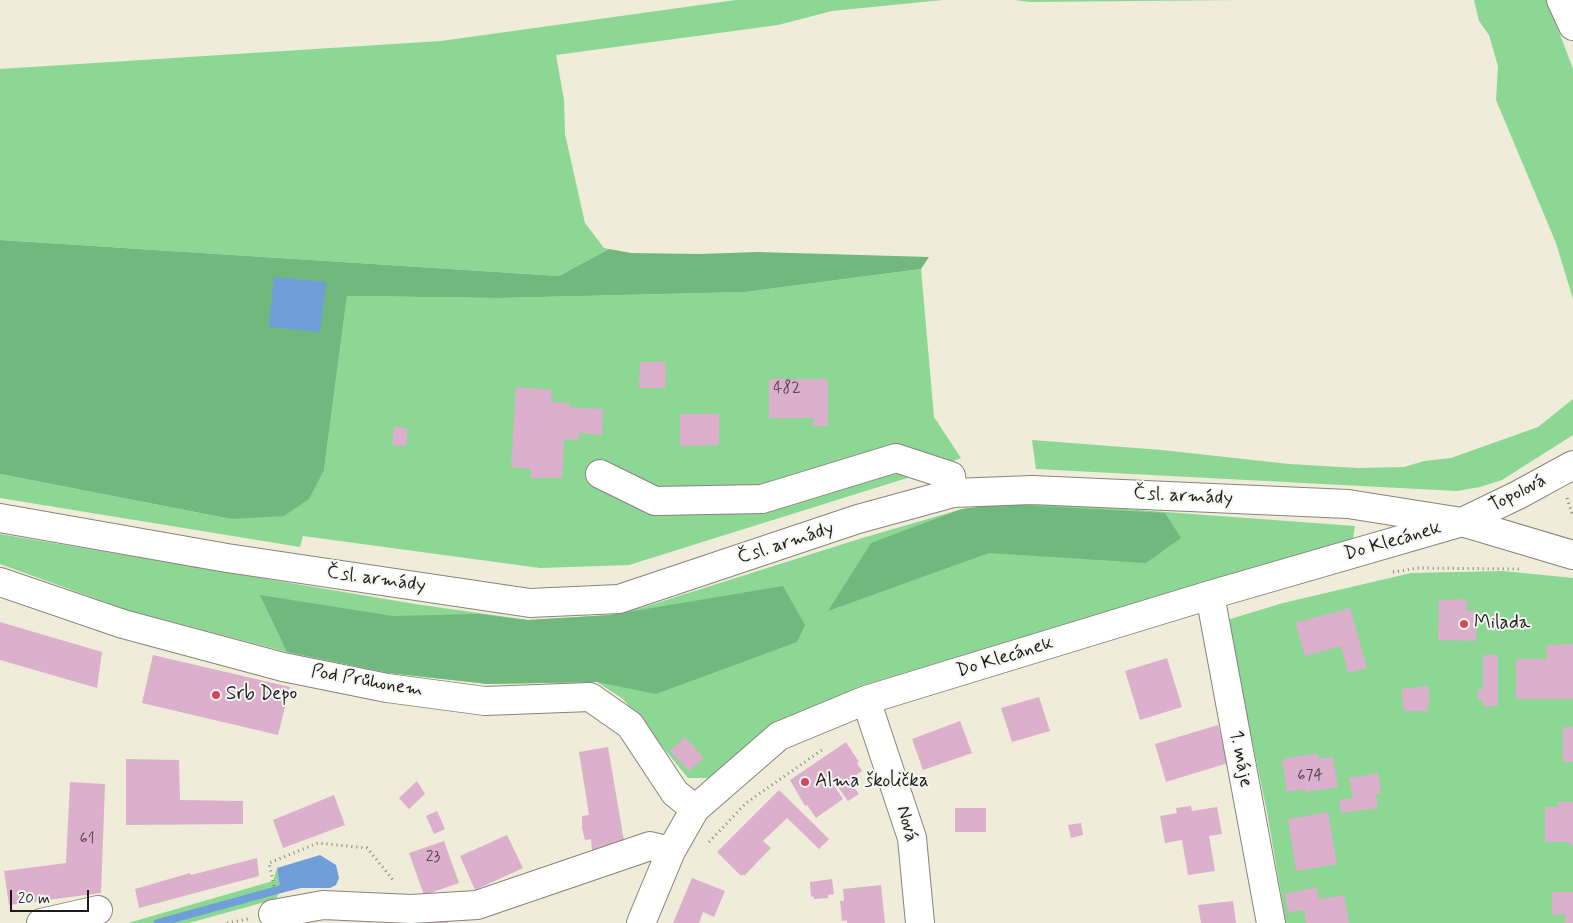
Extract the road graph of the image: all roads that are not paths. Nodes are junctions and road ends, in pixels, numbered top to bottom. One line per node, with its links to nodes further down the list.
1 (1561, 0): 2 (street)
2 (1573, 26)
3 (1573, 464): 7 (street, Topolová)
4 (600, 474): 5 (street)
5 (954, 493): 6 (street, Čsl. armády); 7 (street, Čsl. armády)
6 (0, 518)
7 (1462, 522): 8 (street, Čsl. armády); 10 (street, Do Klecánek)
8 (1573, 555)
9 (0, 582): 12 (street, Pod Průhonem)
10 (1210, 595): 11 (street, Do Klecánek); 20 (street, 1. máje)
11 (866, 700): 12 (street, Do Klecánek); 19 (street, Nová)
12 (695, 809): 13 (street, Do Klecánek)
13 (671, 851): 16 (street); 18 (street, Do Klecánek)
14 (98, 910): 17 (street)
15 (273, 914): 16 (street)
16 (476, 914)
17 (41, 923)
18 (641, 923)
19 (920, 923)
20 (1271, 923)

